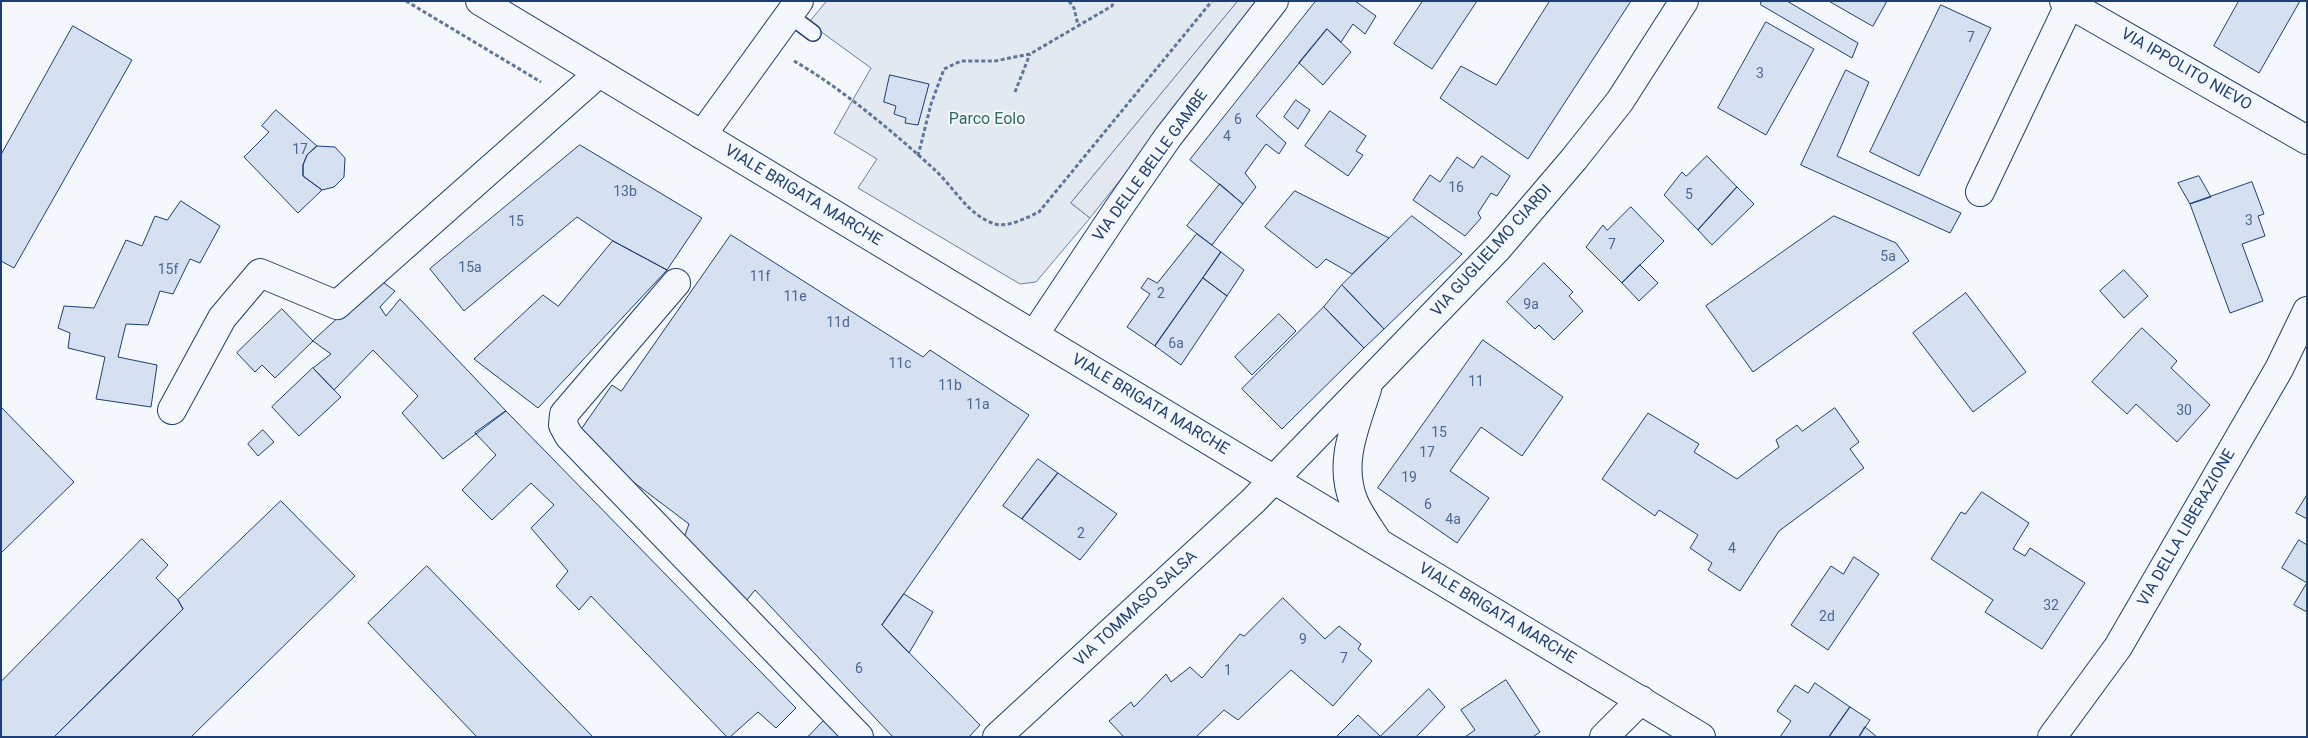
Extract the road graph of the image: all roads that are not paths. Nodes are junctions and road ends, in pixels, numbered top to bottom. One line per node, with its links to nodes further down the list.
1 (480, 1): 7 (street, VIALE BRIGATA MARCHE)
2 (1274, 1): 13 (street, VIA DELLE BELLE GAMBE)
3 (1684, 1): 14 (street, VIA GUGLIELMO CIARDI)
4 (2068, 2): 9 (street, VIA IPPOLITO NIEVO); 10 (street)
5 (794, 8): 6 (lane); 8 (street)
6 (813, 33)
7 (599, 73): 8 (street, VIALE BRIGATA MARCHE); 15 (street)
8 (702, 135): 13 (street, VIALE BRIGATA MARCHE)
9 (2307, 140)
10 (1980, 192)
11 (676, 283): 19 (street)
12 (2307, 311): 23 (street, VIA DELLA LIBERAZIONE)
13 (1034, 335): 16 (street, VIALE BRIGATA MARCHE)
14 (1369, 382): 16 (street, VIA GUGLIELMO CIARDI); 17 (street)
15 (172, 410)
16 (1274, 480): 17 (street, VIALE BRIGATA MARCHE); 20 (street, VIA TOMMASO SALSA)
17 (1378, 542): 18 (street, VIALE BRIGATA MARCHE)
18 (1641, 700): 21 (street); 22 (street, VIALE BRIGATA MARCHE)
19 (860, 737)
20 (997, 737)
21 (1604, 737)
22 (1702, 737)
23 (2052, 737)

